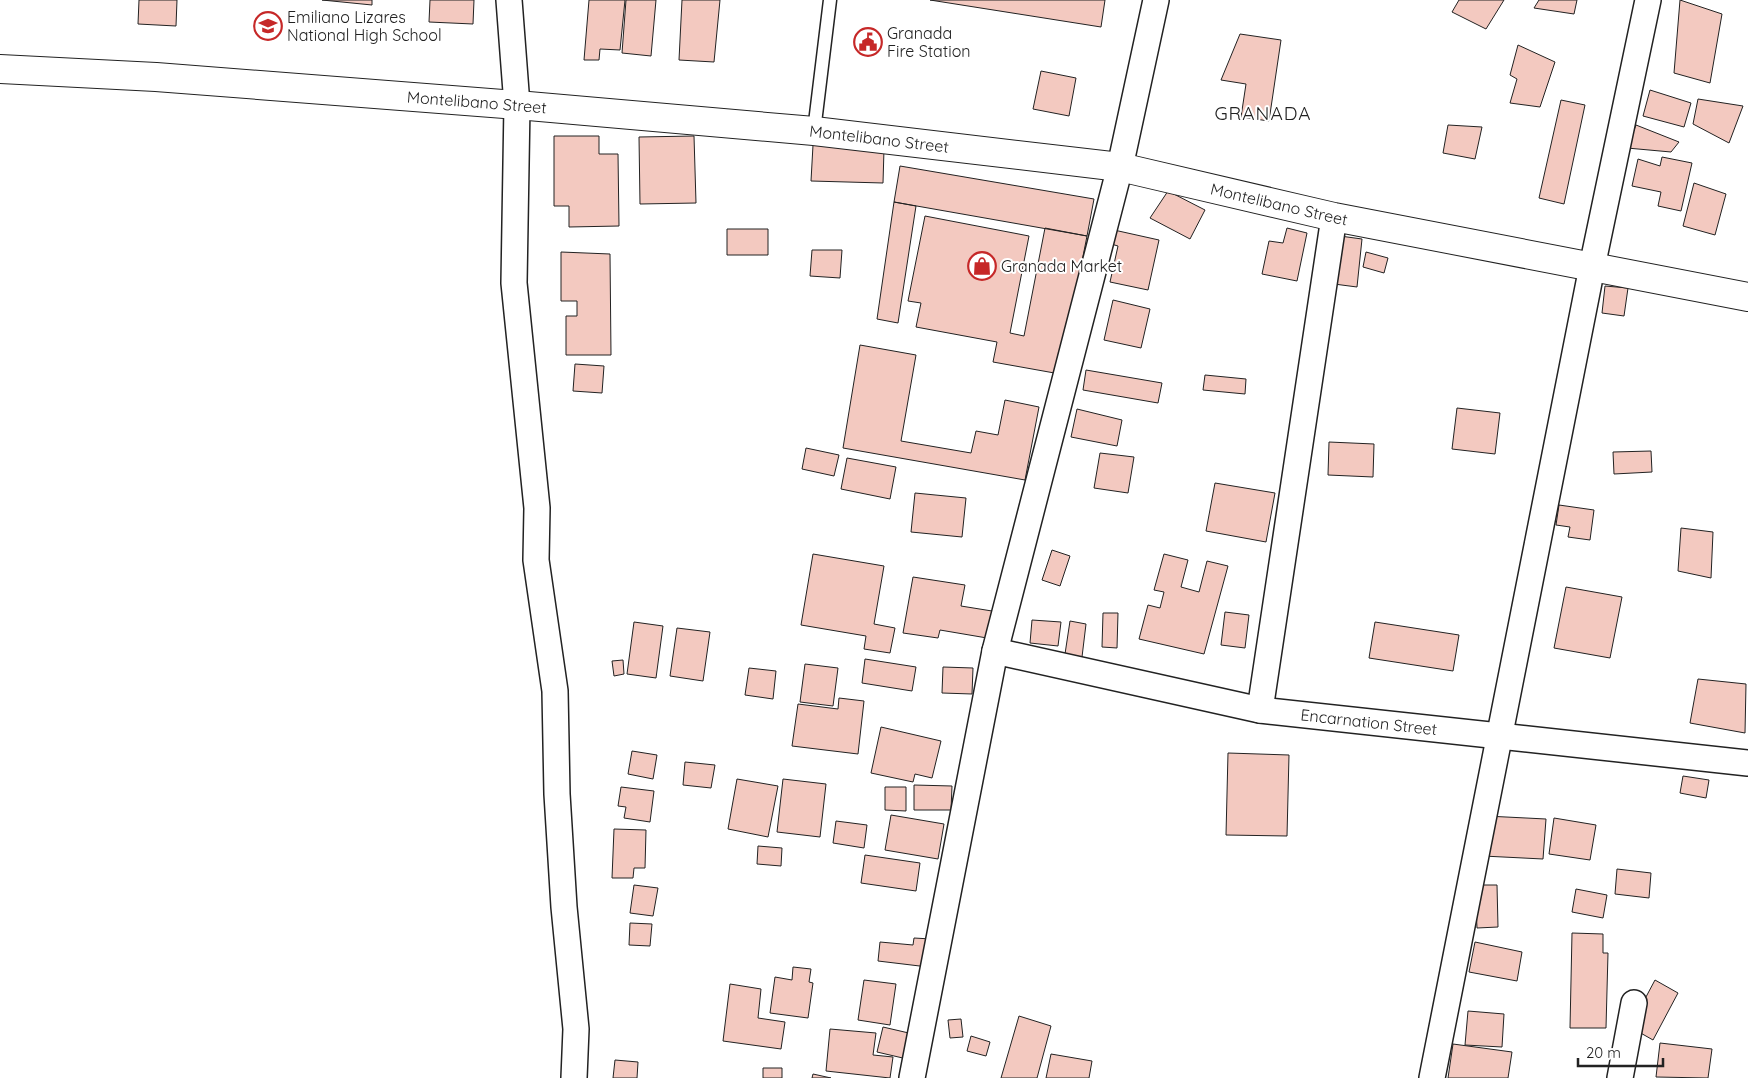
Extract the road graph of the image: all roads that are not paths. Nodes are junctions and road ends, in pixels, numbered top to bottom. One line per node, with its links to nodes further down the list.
1 (509, 0): 6 (street)
2 (830, 0): 7 (lane)
3 (1156, 0): 8 (street)
4 (1648, 0): 10 (street)
5 (0, 69): 6 (main road, Montelibano Street)
6 (518, 106): 7 (main road, Montelibano Street); 17 (street)
7 (814, 131): 8 (main road, Montelibano Street)
8 (1120, 167): 9 (main road, Montelibano Street); 12 (street)
9 (1334, 217): 10 (main road, Montelibano Street); 13 (street)
10 (1592, 267): 11 (main road, Montelibano Street); 14 (street)
11 (1748, 297)
12 (995, 652): 13 (street, Encarnation Street); 18 (street)
13 (1260, 710): 14 (street, Encarnation Street)
14 (1500, 736): 15 (street, Encarnation Street); 19 (street)
15 (1748, 763)
16 (1634, 1003): 20 (street)
17 (574, 1078)
18 (912, 1078)
19 (1432, 1078)
20 (1620, 1078)

